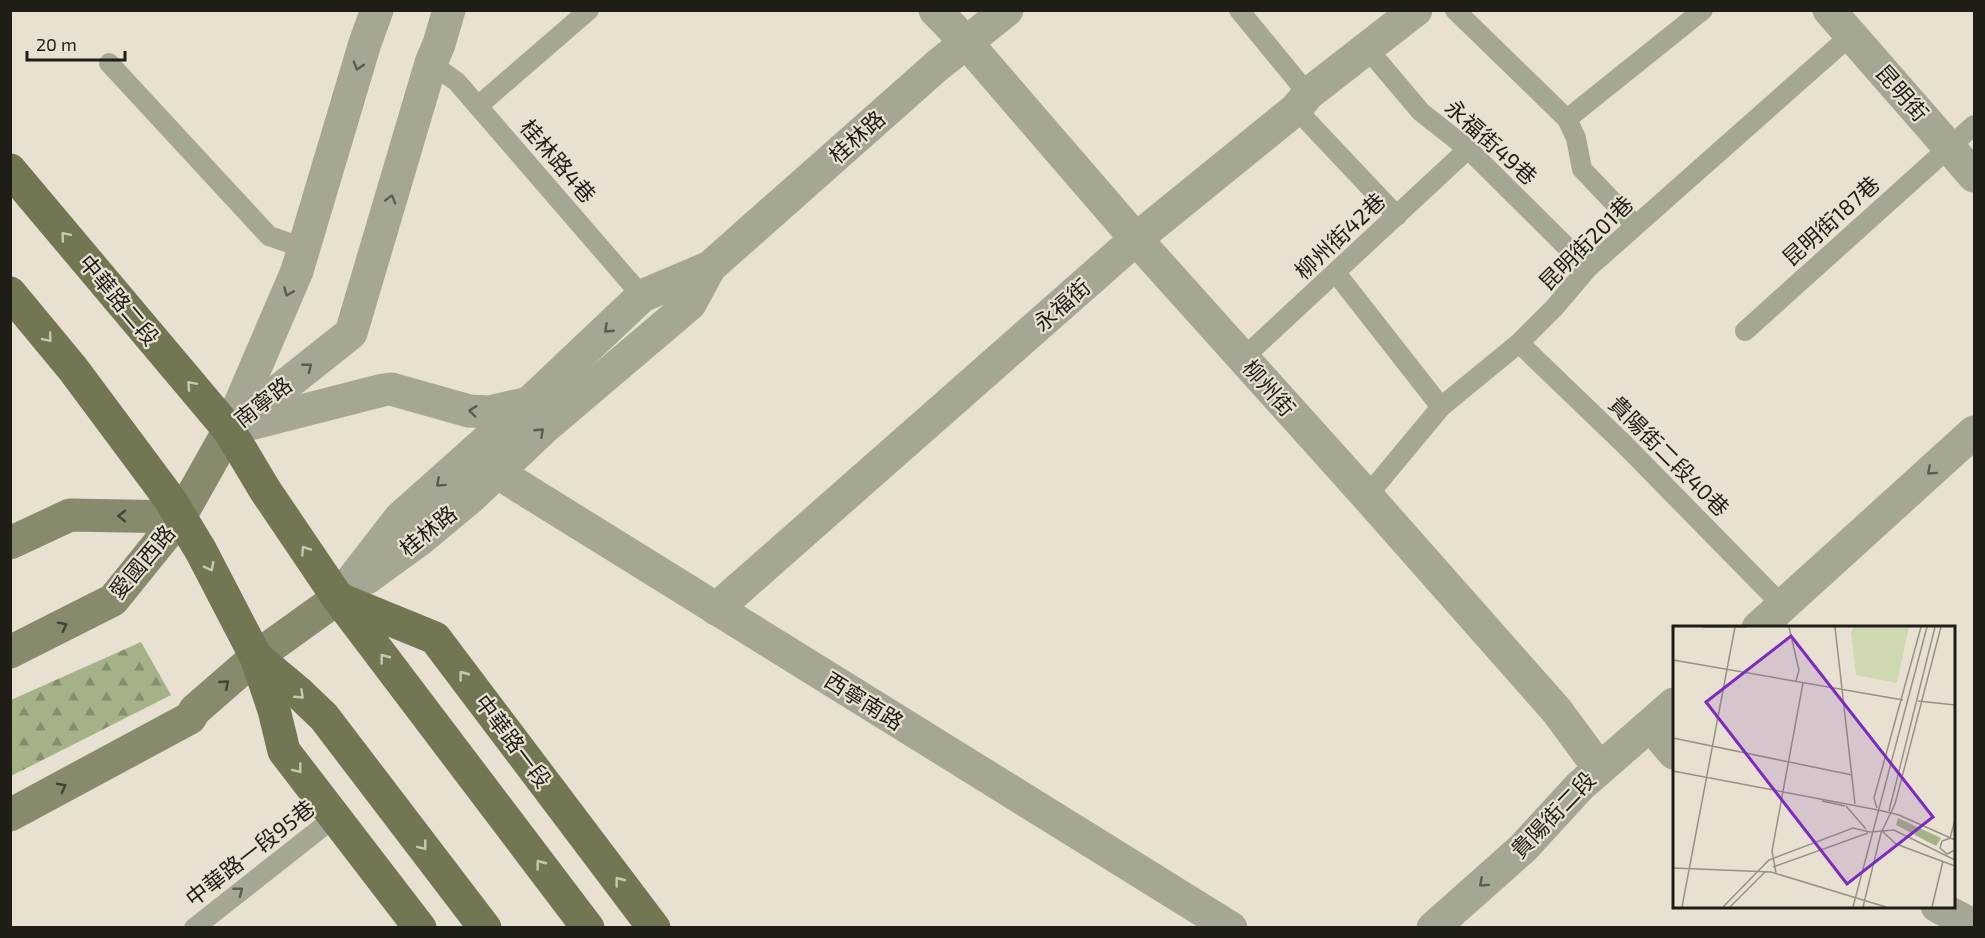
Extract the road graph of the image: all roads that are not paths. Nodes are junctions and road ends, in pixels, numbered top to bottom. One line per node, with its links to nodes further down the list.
1 (377, 10): 27 (street, 南寧路, one-way to 27)
2 (449, 10): 15 (street, 南寧路)
3 (589, 10): 17 (lane)
4 (935, 10): 12 (street, 柳州街)
5 (1007, 10): 12 (street, 桂林路)
6 (1239, 10): 16 (lane)
7 (1416, 10): 13 (street, 永福街)
8 (1455, 10): 18 (lane)
9 (1703, 10): 18 (lane)
10 (1829, 10): 11 (street, 昆明街)
11 (1851, 36): 20 (street, 昆明街); 25 (lane, 昆明街201巷)
12 (966, 42): 26 (street, 柳州街); 28 (street, 桂林路)
13 (1366, 47): 16 (street, 永福街); 21 (lane, 永福街49巷)
14 (109, 63): 27 (lane)
15 (431, 63): 17 (lane, 桂林路4巷); 38 (street, 南寧路, one-way to 15)
16 (1302, 102): 24 (lane); 26 (street, 永福街)
17 (478, 106): 32 (lane, 桂林路4巷)
18 (1567, 119): 25 (lane)
19 (1974, 125): 20 (lane, 昆明街187巷)
20 (1949, 147): 23 (street, 昆明街); 33 (lane, 昆明街187巷)
21 (1468, 149): 24 (lane, 柳州街42巷); 29 (lane, 永福街49巷)
22 (10, 170): 38 (main road, 中華路二段, one-way to 22)
23 (1974, 176)
24 (1397, 216): 30 (lane, 柳州街42巷)
25 (1635, 225): 29 (lane, 昆明街201巷)
26 (1136, 239): 35 (street, 柳州街); 46 (street, 永福街)
27 (303, 248): 38 (street, 南寧路, one-way to 38)
28 (710, 267): 32 (street, 桂林路); 40 (street, 桂林路, one-way to 28)
29 (1588, 268): 34 (lane, 昆明街201巷)
30 (1336, 273): 35 (lane, 柳州街42巷); 37 (lane)
31 (10, 293): 42 (main road, one-way to 42)
32 (642, 296): 36 (street, 桂林路, one-way to 36)
33 (1745, 331)
34 (1519, 343): 37 (lane, 昆明街201巷); 45 (lane, 貴陽街二段40巷)
35 (1243, 358): 41 (street, 柳州街)
36 (530, 402): 38 (street, 桂林路, one-way to 38); 44 (street, 桂林路, one-way to 44)
37 (1441, 407): 41 (lane, 昆明街201巷)
38 (229, 430): 42 (main road); 44 (main road, one-way to 38)
39 (1974, 432): 45 (street, one-way to 45)
40 (498, 473): 44 (street, 桂林路); 46 (street, 西寧南路)
41 (1367, 496): 53 (street, 柳州街)
42 (180, 517): 43 (main road, 愛國西路, one-way to 43); 48 (main road, 愛國西路, one-way to 42); 49 (main road, one-way to 49)
43 (10, 543)
44 (338, 598): 49 (main road); 61 (main road, one-way to 44); 62 (main road, 中華路一段, one-way to 44)
45 (1782, 605): 47 (street)
46 (716, 609): 63 (street, 西寧南路)
47 (1759, 626)
48 (10, 652)
49 (256, 657): 54 (main road, one-way to 49); 55 (main road, one-way to 55); 60 (main road, one-way to 60)
50 (1673, 705): 51 (street, 貴陽街二段)
51 (1651, 726): 52 (street); 53 (street, 貴陽街二段)
52 (1673, 752)
53 (1599, 768): 64 (street, 貴陽街二段, one-way to 64)
54 (10, 815)
55 (335, 817): 58 (lane, 中華路一段95巷, one-way to 55); 59 (main road)
56 (1941, 908): 57 (street)
57 (1974, 926)
58 (194, 927)
59 (420, 927)
60 (485, 927)
61 (588, 927)
62 (654, 927)
63 (1231, 927)
64 (1432, 927)

